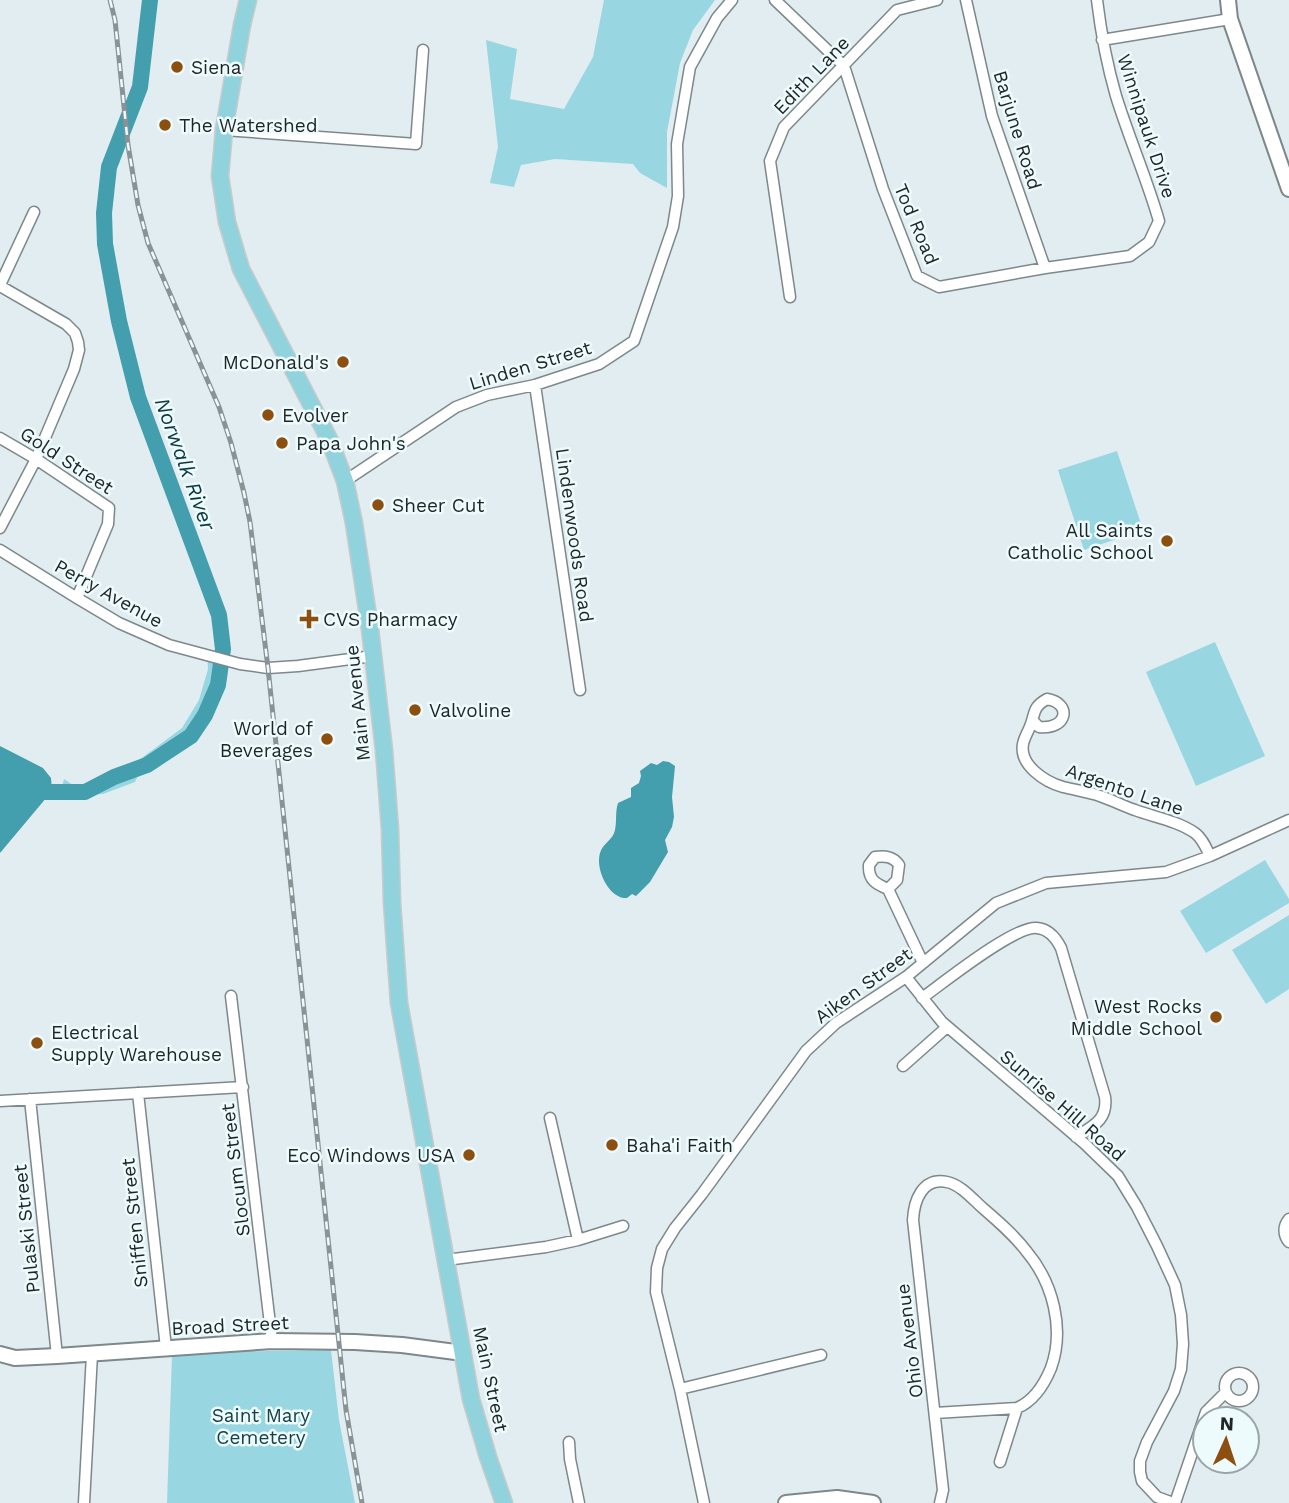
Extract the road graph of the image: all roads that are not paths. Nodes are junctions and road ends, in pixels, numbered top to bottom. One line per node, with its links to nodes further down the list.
1 (248, 0): 12 (main road, Main Avenue)
2 (732, 0): 19 (street, Linden Street)
3 (775, 0): 11 (street, Tod Road)
4 (937, 0): 11 (street, Edith Lane)
5 (966, 0): 16 (street, Barjune Road)
6 (1097, 0): 9 (street, Winnipauk Drive)
7 (1228, 0): 8 (street)
8 (1230, 19): 9 (street); 13 (street)
9 (1102, 40): 15 (street, Winnipauk Drive)
10 (424, 50): 12 (street)
11 (844, 66): 16 (street, Tod Road); 18 (street, Edith Lane)
12 (224, 130): 22 (main road, Main Avenue)
13 (1289, 189)
14 (34, 212): 17 (street)
15 (1159, 221): 16 (street, Tod Road)
16 (1045, 268)
17 (0, 286): 21 (street)
18 (790, 297)
19 (536, 385): 22 (street, Linden Street); 27 (street, Lindenwoods Road)
20 (0, 438): 21 (street, Gold Street)
21 (36, 459): 23 (street); 25 (street, Gold Street)
22 (345, 481): 26 (main road, Main Avenue)
23 (0, 528)
24 (0, 550): 25 (street, Perry Avenue)
25 (77, 598): 26 (street, Perry Avenue)
26 (373, 656): 48 (main road, Main Avenue)
27 (580, 690)
28 (1033, 721): 30 (street, Argento Lane)
29 (1289, 820): 30 (street, Aiken Street)
30 (1210, 856): 32 (street, Aiken Street)
31 (888, 889): 32 (street)
32 (923, 963): 33 (street, Aiken Street)
33 (906, 977): 35 (street, Sunrise Hill Road); 56 (street, Aiken Street)
34 (231, 996): 38 (street, Slocum Street)
35 (922, 998): 36 (street, Sunrise Hill Road); 43 (street)
36 (947, 1027): 37 (street); 43 (street, Sunrise Hill Road)
37 (902, 1066)
38 (243, 1087): 39 (street); 49 (street, Slocum Street)
39 (138, 1093): 40 (street); 50 (street, Sniffen Street)
40 (30, 1099): 41 (street); 55 (street, Pulaski Street)
41 (0, 1101)
42 (550, 1118): 46 (street)
43 (1076, 1137): 70 (street, Sunrise Hill Road)
44 (1289, 1219): 47 (street)
45 (623, 1226): 46 (street)
46 (578, 1240): 48 (street)
47 (1289, 1242)
48 (446, 1260): 51 (main road, Main Street)
49 (272, 1340): 50 (street, Broad Street); 51 (street, Broad Street)
50 (166, 1348): 53 (street, Broad Street)
51 (463, 1353): 64 (main road, Main Street)
52 (0, 1354): 55 (street, Broad Street)
53 (92, 1354): 55 (street, Broad Street); 63 (street)
54 (821, 1355): 56 (street)
55 (57, 1356)
56 (680, 1389): 66 (street, Aiken Street)
57 (1225, 1393): 70 (street)
58 (1017, 1408): 59 (street); 59 (street, Ohio Avenue); 61 (street)
59 (935, 1413): 69 (street, Ohio Avenue)
60 (569, 1442): 65 (street)
61 (1000, 1462)
62 (825, 1501): 67 (street); 68 (street)
63 (84, 1503)
64 (504, 1503)
65 (579, 1503)
66 (704, 1503)
67 (786, 1503)
68 (873, 1503)
69 (940, 1503)
70 (1174, 1503)

